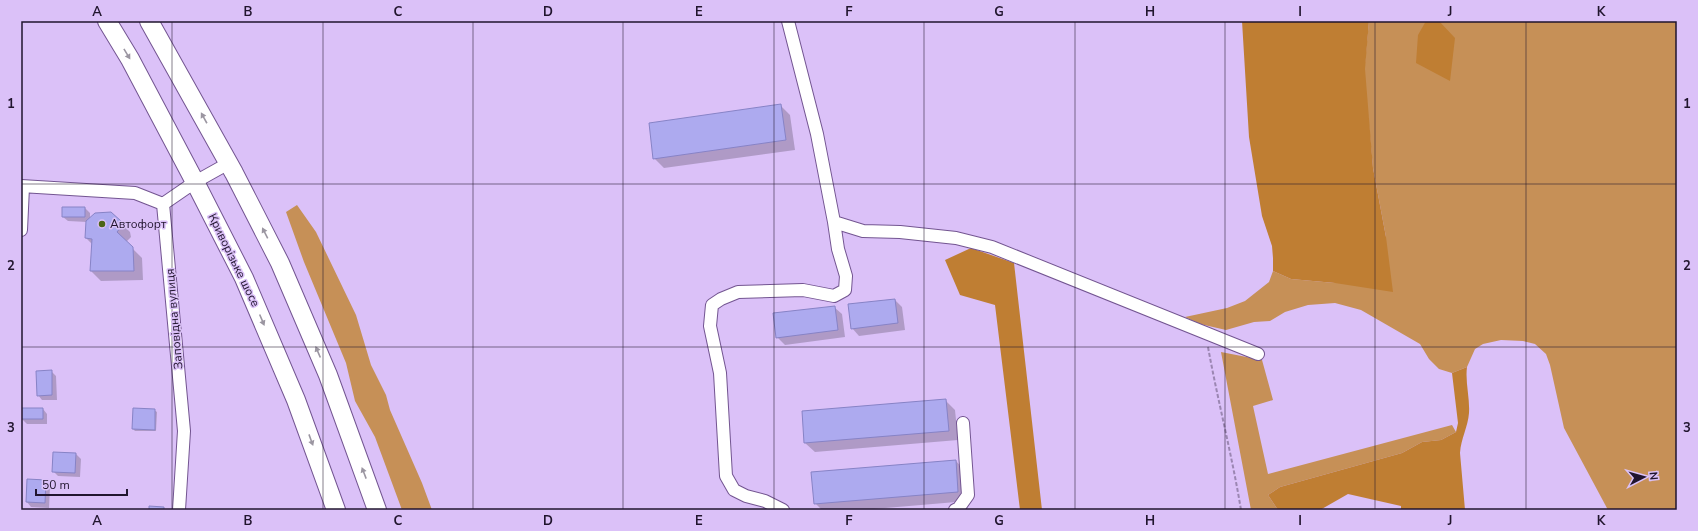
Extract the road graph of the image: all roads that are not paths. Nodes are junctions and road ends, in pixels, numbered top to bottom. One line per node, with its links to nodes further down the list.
1 (107, 21): 5 (highway, Криворізьке шосе, one-way to 5)
2 (149, 21): 4 (highway, one-way to 2)
3 (788, 21): 8 (street)
4 (229, 163): 5 (street); 14 (highway, one-way to 4)
5 (195, 182): 7 (street); 13 (highway, Криворізьке шосе, one-way to 13)
6 (22, 186): 7 (street); 9 (street)
7 (163, 204): 12 (street, Заповідна вулиця)
8 (834, 222): 10 (street); 15 (street)
9 (21, 230)
10 (1258, 354)
11 (963, 423): 16 (street)
12 (179, 510)
13 (336, 510)
14 (377, 510)
15 (783, 510)
16 (955, 510)

